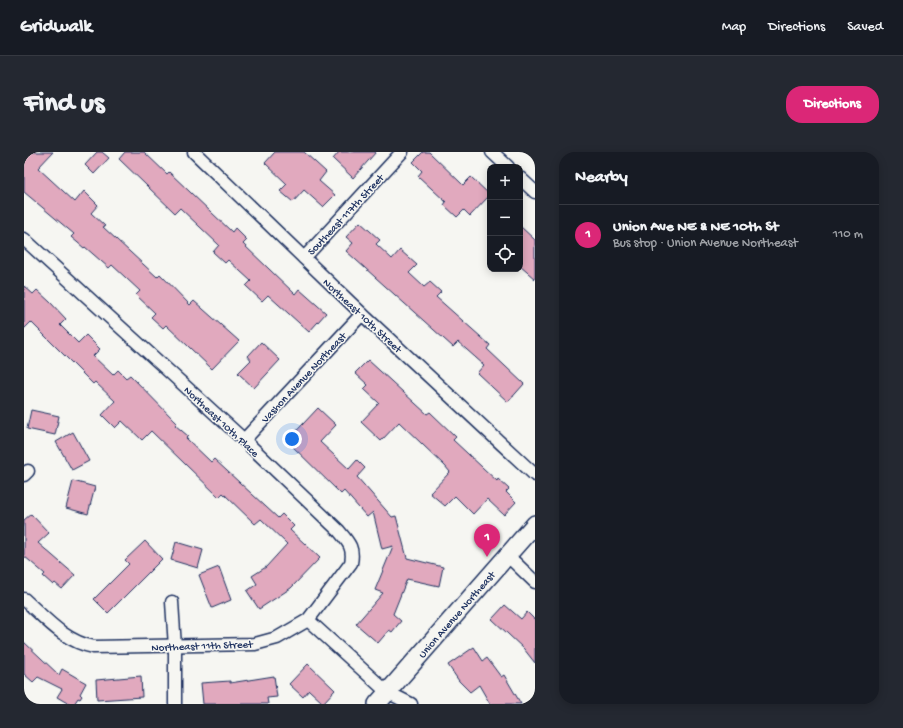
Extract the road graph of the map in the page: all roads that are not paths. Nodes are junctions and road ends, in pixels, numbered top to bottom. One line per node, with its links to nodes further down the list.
1 (194, 152): 8 (street, Northeast 10th Street)
2 (402, 152): 8 (street, Southeast 117th Street)
3 (492, 152): 4 (street)
4 (505, 164)
5 (523, 181): 6 (street)
6 (535, 192)
7 (24, 239): 10 (street, Northeast 10th Place)
8 (304, 258): 9 (street, Northeast 10th Street)
9 (362, 314): 10 (street, Vashon Avenue Northeast); 11 (street, Northeast 10th Street)
10 (244, 440): 17 (street, Northeast 10th Place)
11 (535, 475)
12 (535, 524): 13 (street, Union Avenue Northeast)
13 (507, 555): 14 (street); 19 (street, Union Avenue Northeast)
14 (535, 582)
15 (24, 599): 18 (street, Northeast 11th Street)
16 (172, 602): 18 (street)
17 (308, 620): 18 (street, Northeast 11th Street); 19 (street)
18 (175, 647): 20 (street)
19 (382, 698): 21 (street)
20 (175, 704)
21 (411, 704)

